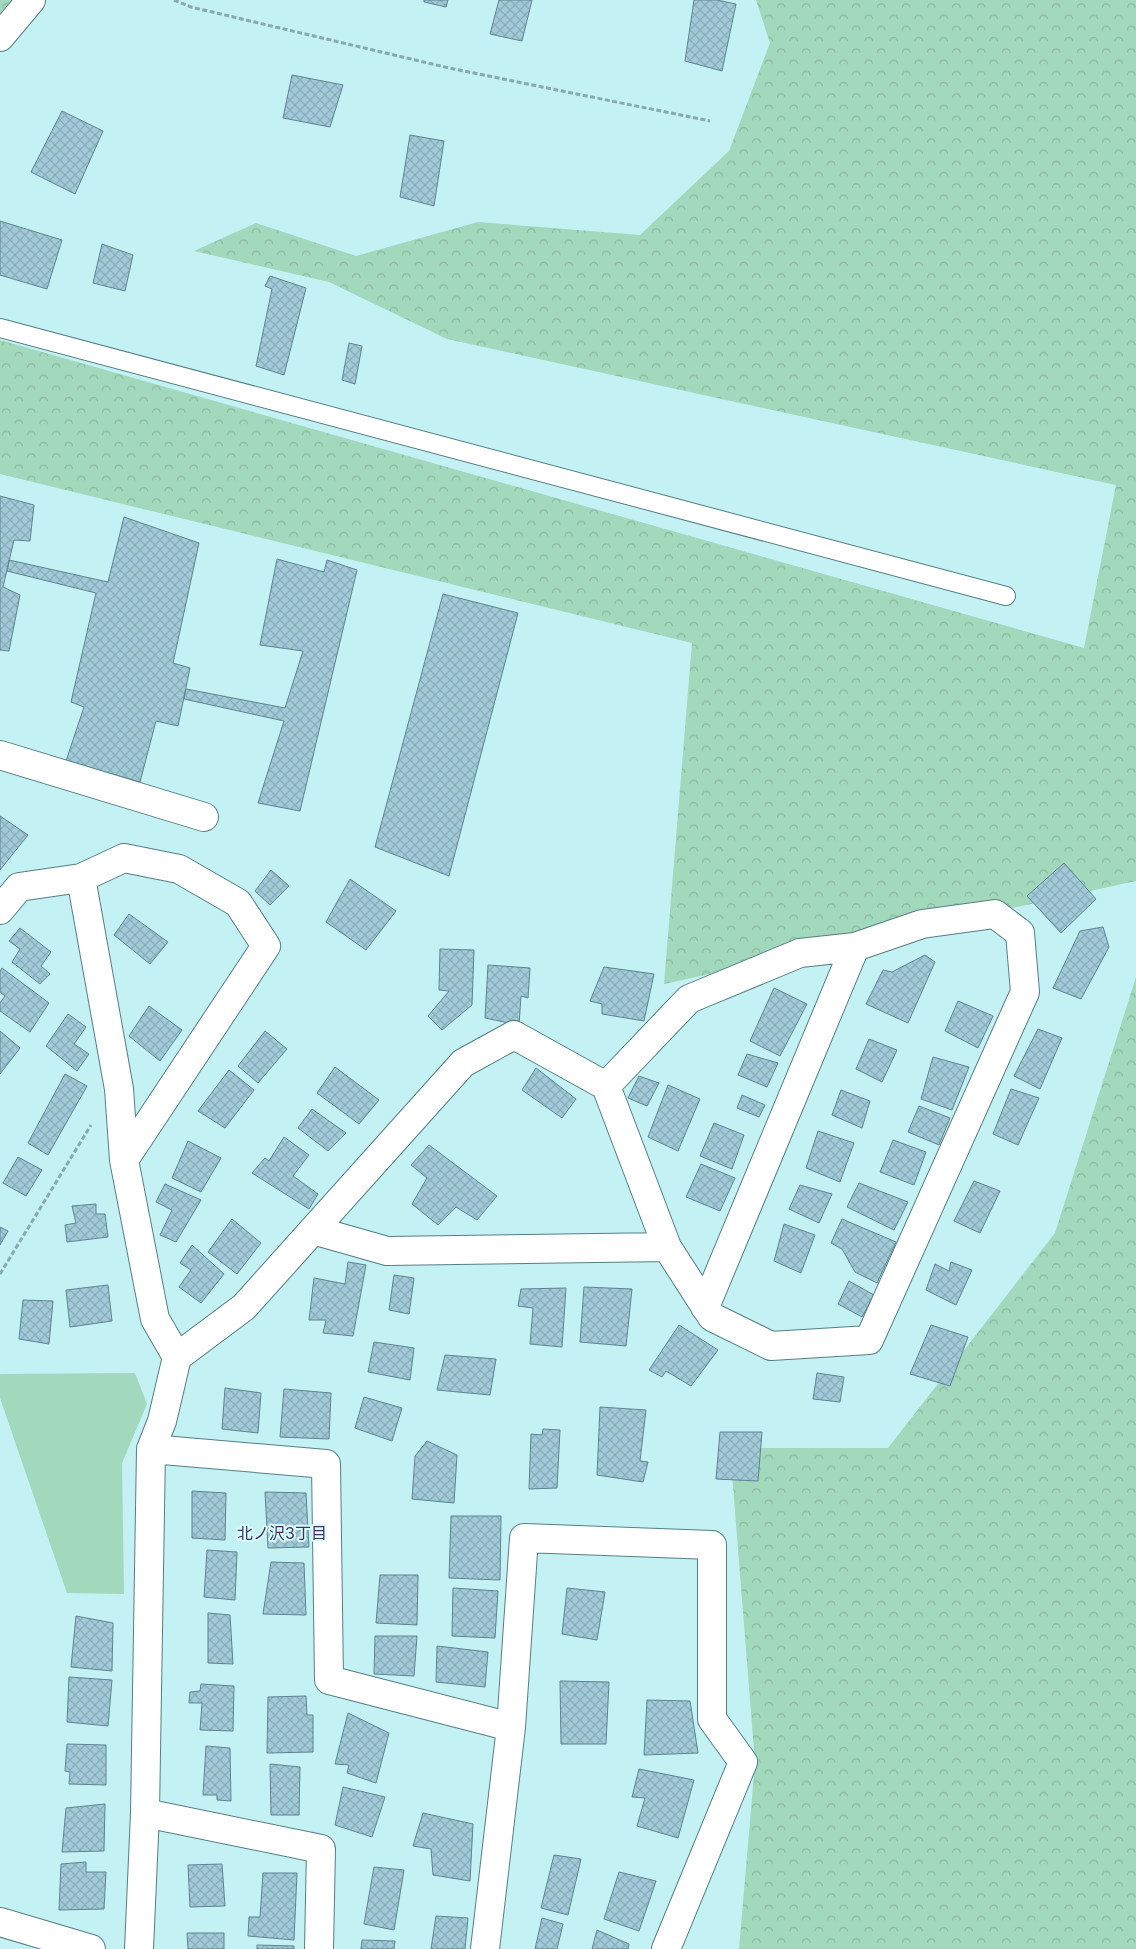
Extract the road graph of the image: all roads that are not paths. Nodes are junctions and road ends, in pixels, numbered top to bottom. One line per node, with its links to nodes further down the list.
1 (31, 0): 2 (street)
2 (0, 37)
3 (0, 328): 4 (lane)
4 (1006, 596)
5 (0, 755): 6 (street)
6 (204, 817)
7 (81, 878): 8 (street); 11 (street); 11 (street)
8 (0, 910)
9 (855, 947): 10 (street); 14 (street); 14 (street)
10 (606, 1086): 12 (street); 13 (street)
11 (124, 1160): 15 (street)
12 (313, 1230): 13 (street); 15 (street)
13 (667, 1247): 14 (street)
14 (705, 1307)
15 (176, 1357): 16 (street)
16 (151, 1449): 17 (street); 18 (street)
17 (511, 1727): 23 (street); 24 (street)
18 (145, 1813): 21 (street); 22 (street)
19 (0, 1922): 20 (street)
20 (91, 1949)
21 (139, 1949)
22 (319, 1949)
23 (485, 1949)
24 (666, 1949)

